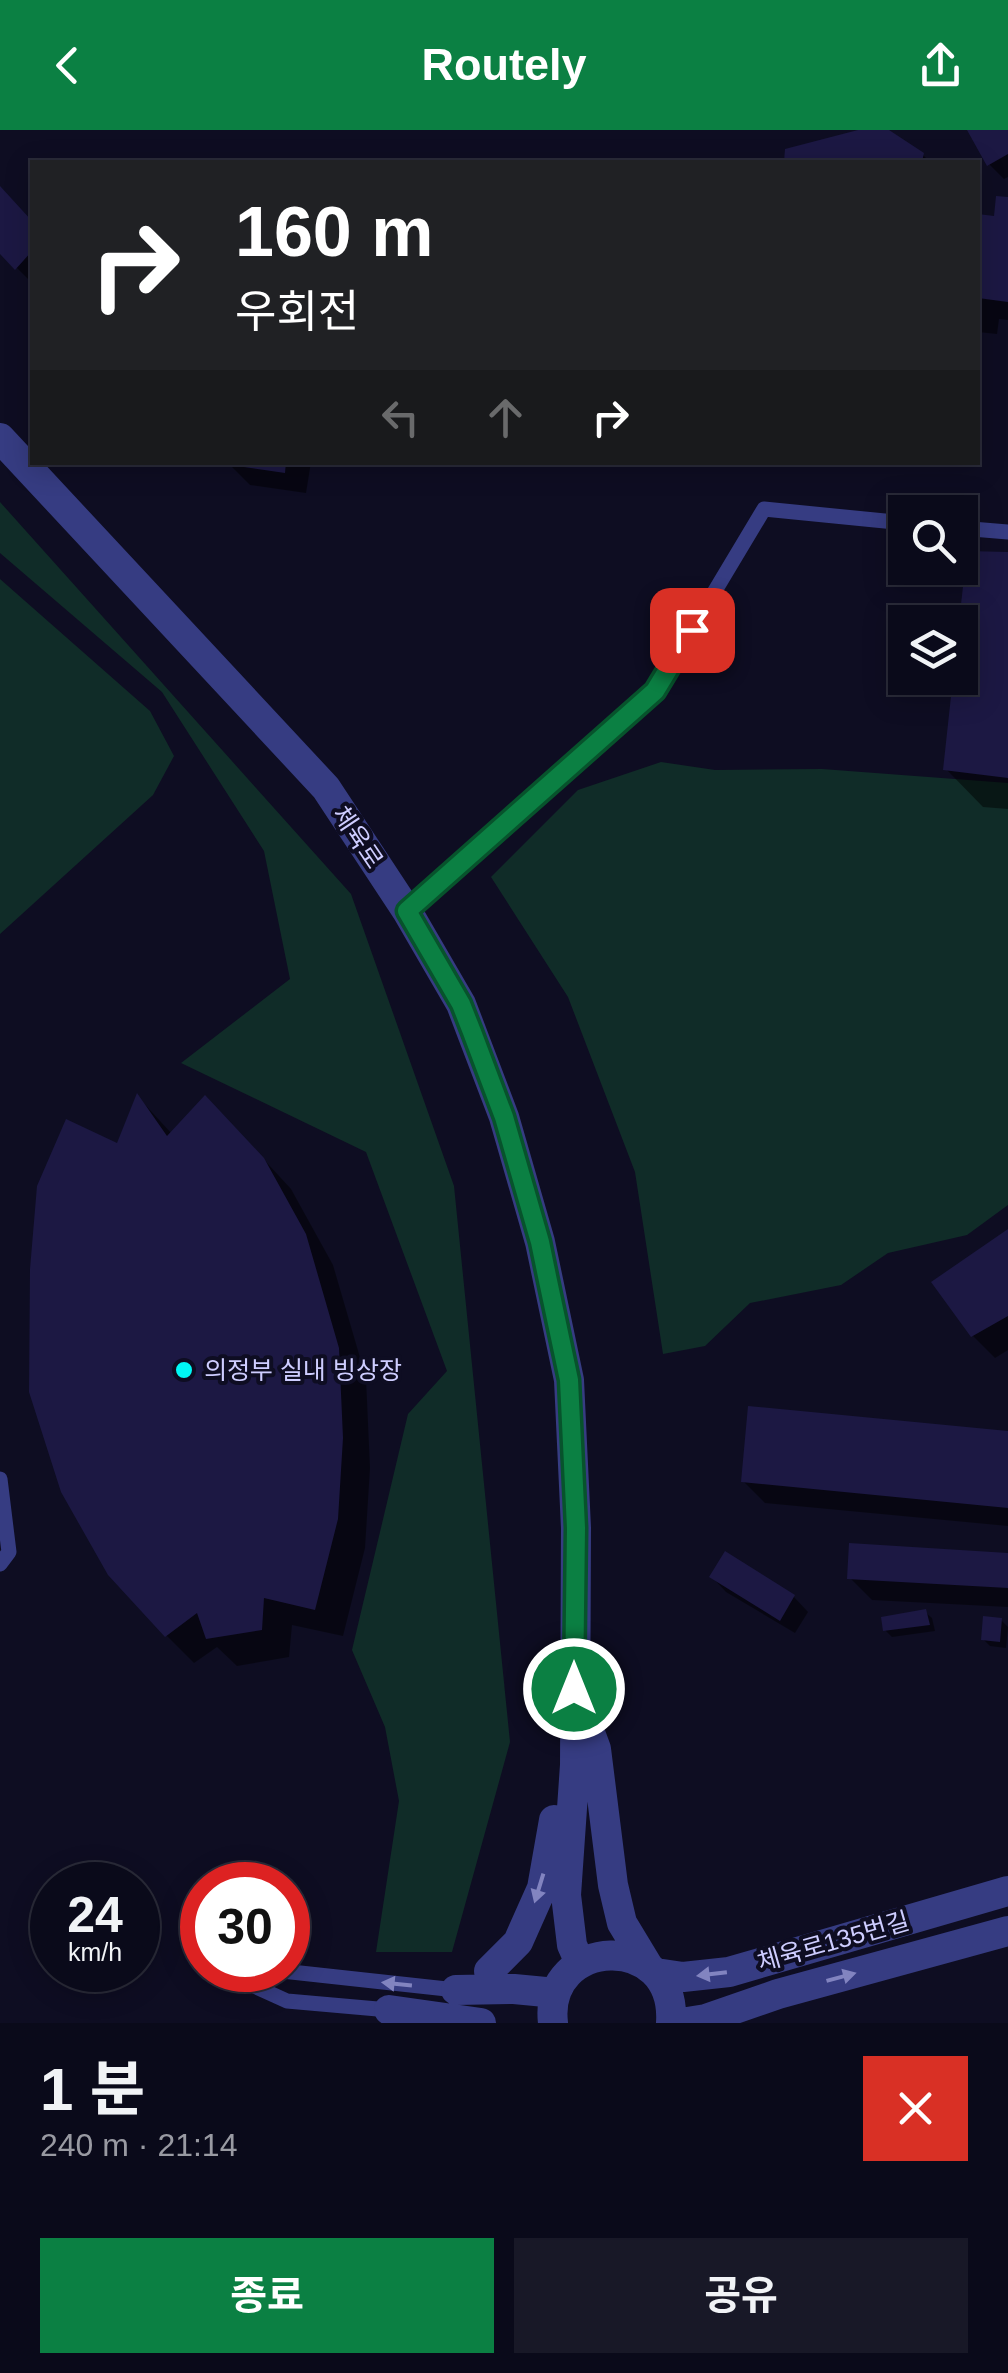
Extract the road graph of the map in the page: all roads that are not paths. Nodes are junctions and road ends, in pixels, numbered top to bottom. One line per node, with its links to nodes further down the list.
1 (0, 438): 5 (street, 체육로)
2 (888, 521): 5 (lane)
3 (978, 530): 4 (lane)
4 (1008, 532)
5 (407, 911): 8 (street, 체육로)
6 (0, 1479): 7 (lane)
7 (0, 1564)
8 (574, 1689): 11 (street); 12 (street); 13 (street, one-way to 13)
9 (1008, 1890): 12 (street, 체육로135번길, one-way to 12)
10 (1008, 1931): 21 (street, 체육로135번길, one-way to 10)
11 (580, 1963): 12 (street, 체육로135번길); 17 (street)
12 (652, 1970): 20 (street)
13 (489, 1971): 15 (lane)
14 (310, 1974): 15 (lane, one-way to 14)
15 (456, 1990): 17 (street)
16 (268, 1992): 18 (lane)
17 (555, 2008)
18 (394, 2017): 19 (street)
19 (482, 2023)
20 (672, 2023)
21 (680, 2023)

